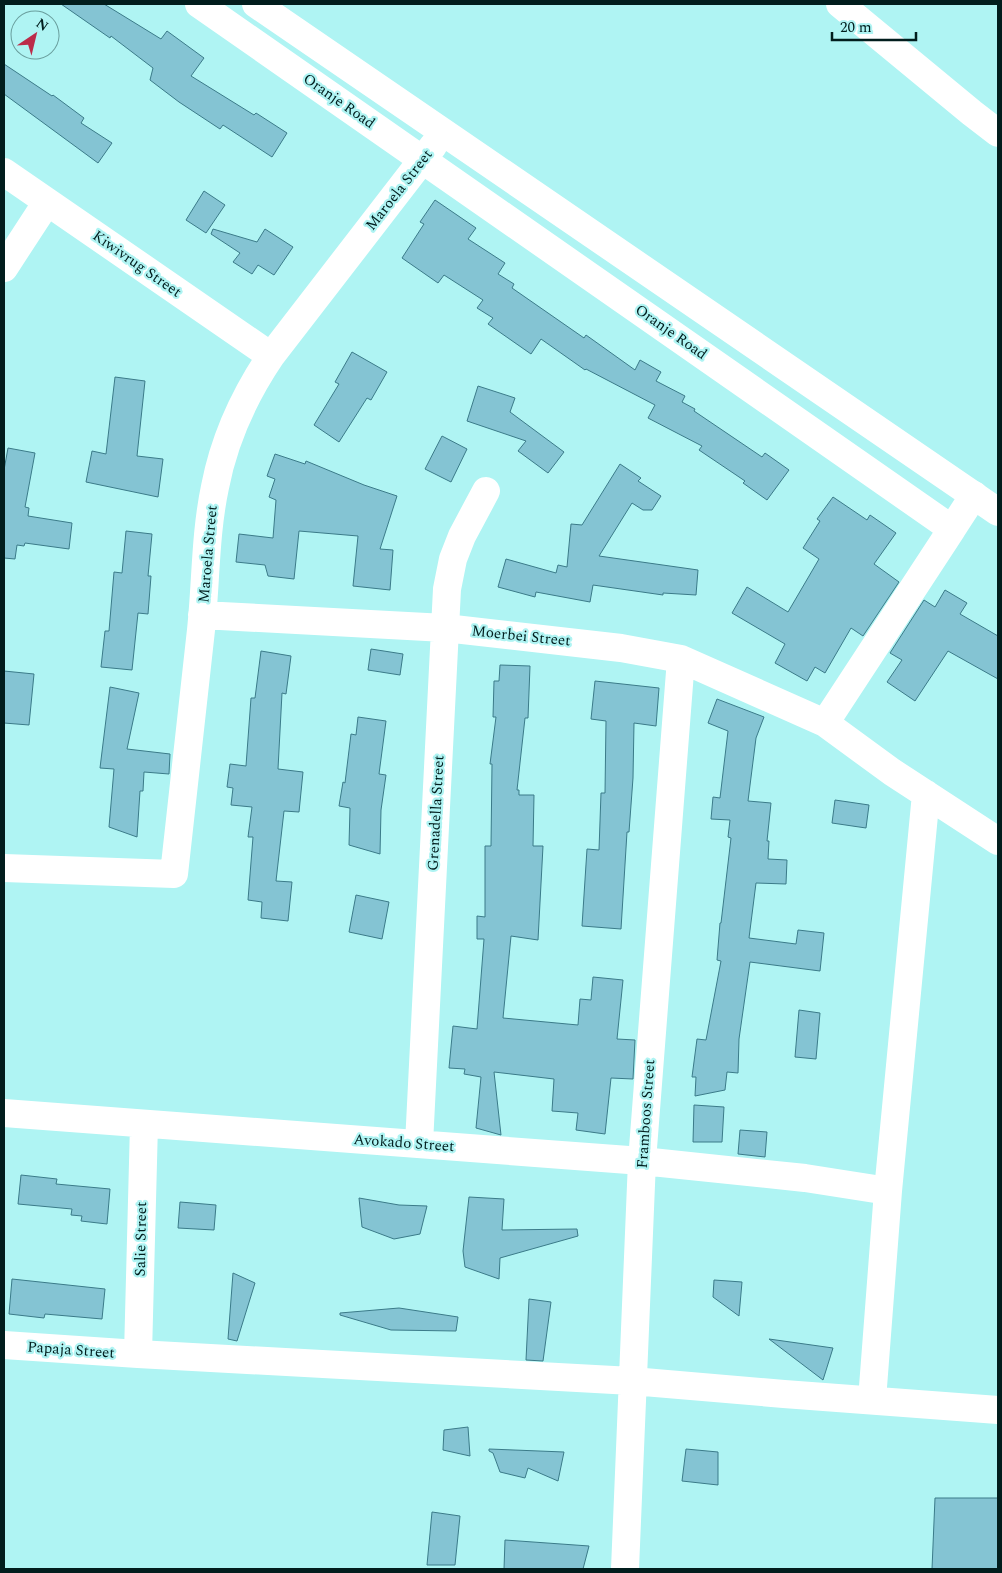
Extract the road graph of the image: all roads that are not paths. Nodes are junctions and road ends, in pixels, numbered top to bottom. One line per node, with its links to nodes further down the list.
1 (199, 4): 6 (street, Oranje Road)
2 (256, 4): 4 (street)
3 (840, 4): 5 (street)
4 (444, 133): 6 (street, Maroela Street); 12 (street)
5 (998, 133)
6 (423, 159): 10 (street, Maroela Street); 14 (street, Oranje Road)
7 (4, 172): 8 (street, Kiwivrug Street)
8 (47, 202): 9 (street); 10 (street, Kiwivrug Street)
9 (4, 268)
10 (271, 356): 15 (street, Maroela Street)
11 (486, 492): 16 (street, Grenadella Street)
12 (974, 495): 13 (street); 14 (street)
13 (998, 512)
14 (952, 529): 18 (street)
15 (202, 614): 16 (street, Moerbei Street); 21 (street, Maroela Street)
16 (445, 628): 17 (street, Moerbei Street); 24 (street, Grenadella Street)
17 (681, 659): 18 (street, Moerbei Street); 25 (street, Framboos Street)
18 (825, 723): 19 (street, Moerbei Street)
19 (926, 794): 20 (street, Moerbei Street); 26 (street)
20 (998, 841)
21 (4, 868)
22 (4, 1113): 23 (street, Avokado Street)
23 (144, 1124): 24 (street, Avokado Street); 28 (street, Salie Street)
24 (419, 1144): 25 (street, Avokado Street)
25 (642, 1161): 26 (street, Avokado Street); 29 (street, Framboos Street)
26 (888, 1191): 30 (street)
27 (4, 1345): 28 (street, Papaja Street)
28 (138, 1354): 29 (street, Papaja Street)
29 (632, 1381): 30 (street, Papaja Street); 32 (street, Framboos Street)
30 (872, 1400): 31 (street, Papaja Street)
31 (998, 1410)
32 (625, 1569)

